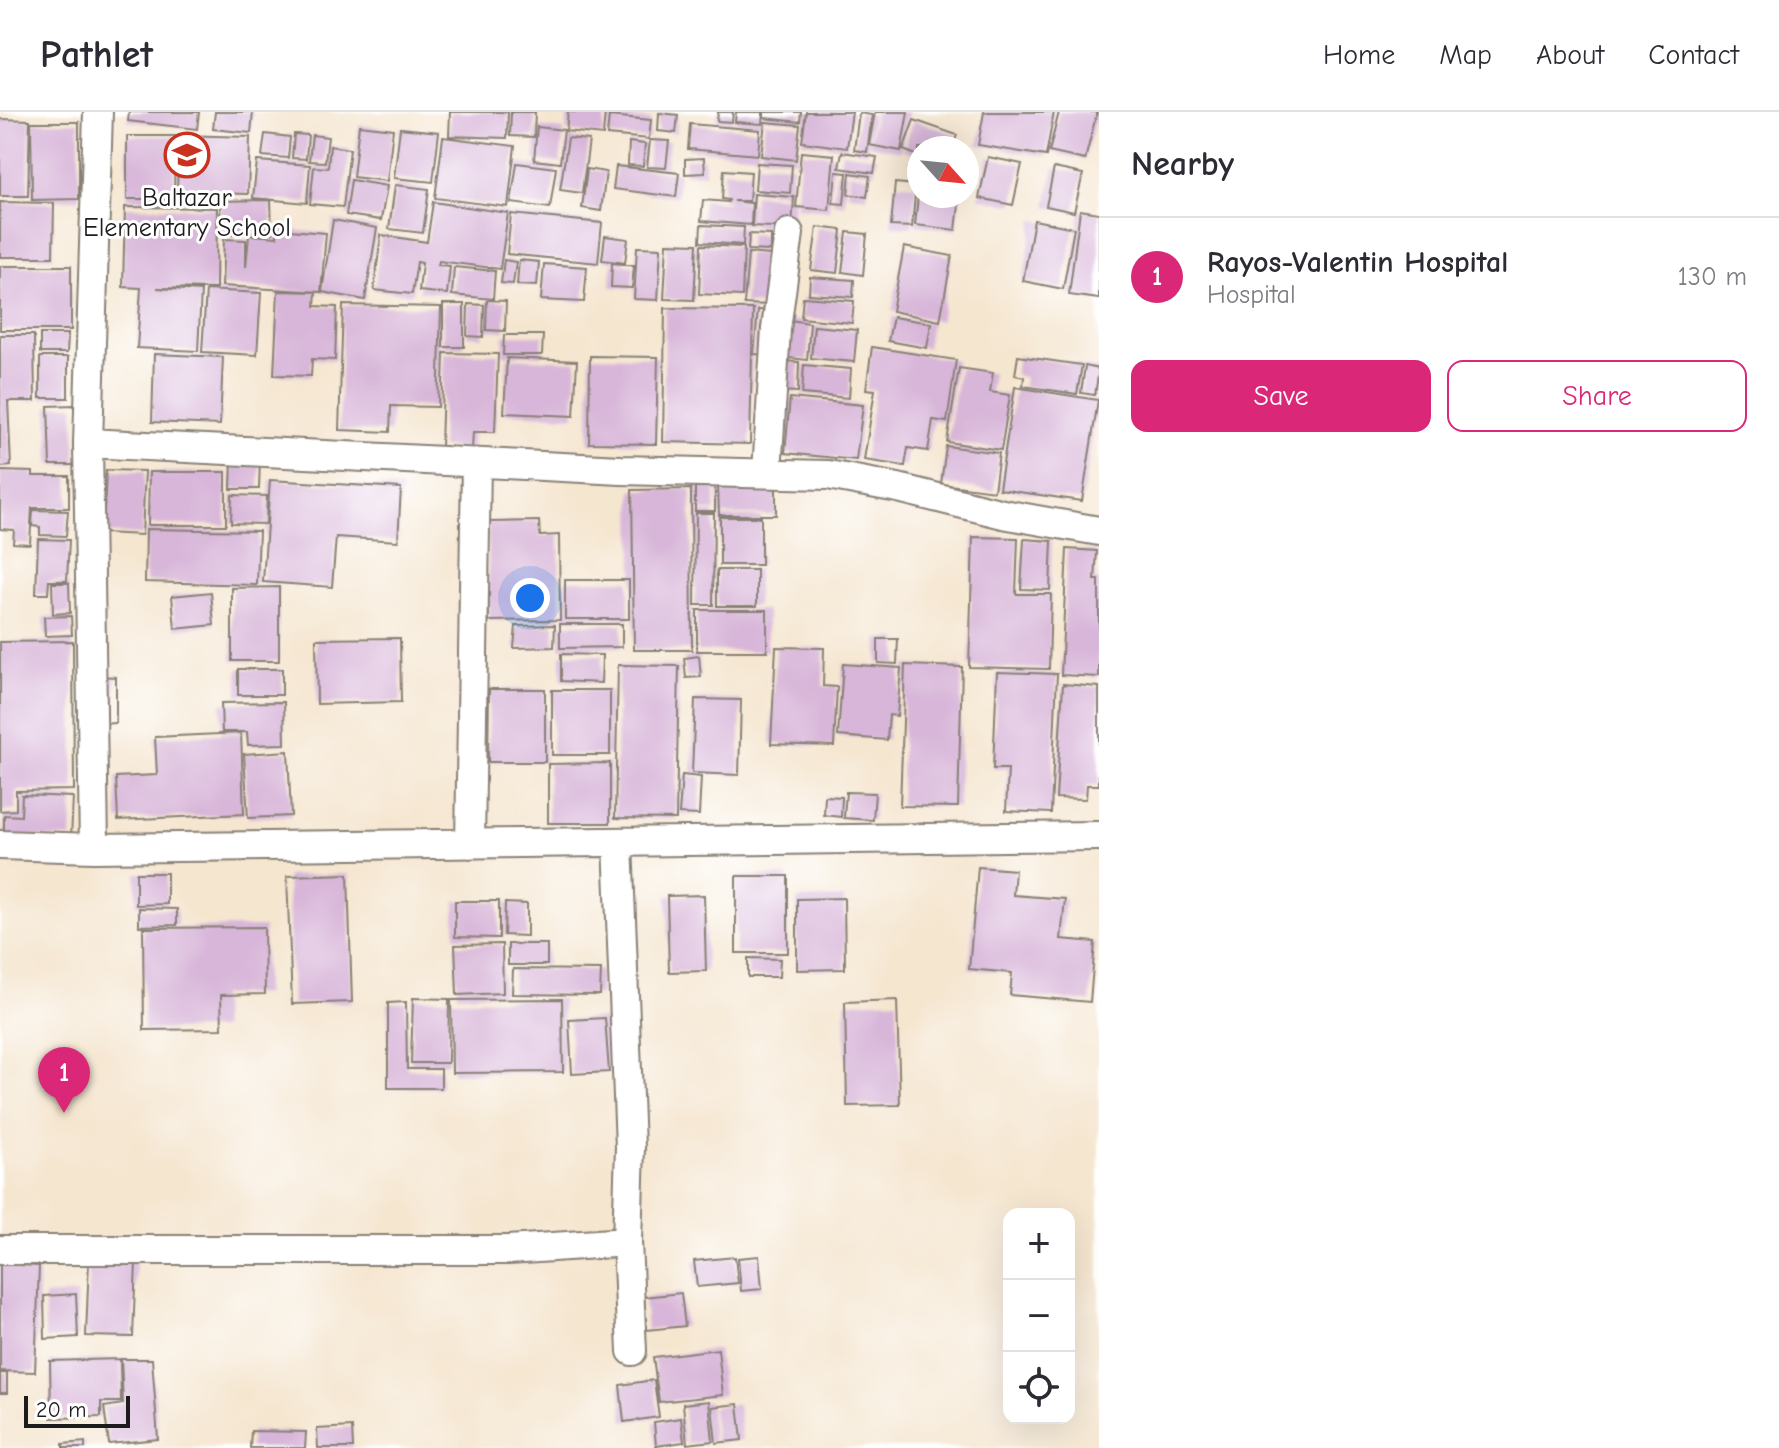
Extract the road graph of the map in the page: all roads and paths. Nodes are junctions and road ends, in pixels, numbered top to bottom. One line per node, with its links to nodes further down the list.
1 (98, 112): 3 (street)
2 (789, 233): 5 (street)
3 (88, 443): 4 (street); 11 (street)
4 (476, 463): 5 (street); 9 (street)
5 (767, 472): 6 (street)
6 (1099, 531)
7 (1099, 836): 8 (street)
8 (618, 842): 9 (street); 12 (street)
9 (470, 844): 11 (street)
10 (0, 845): 11 (street)
11 (94, 848)
12 (627, 1242): 13 (street); 14 (street)
13 (0, 1250)
14 (632, 1351)

